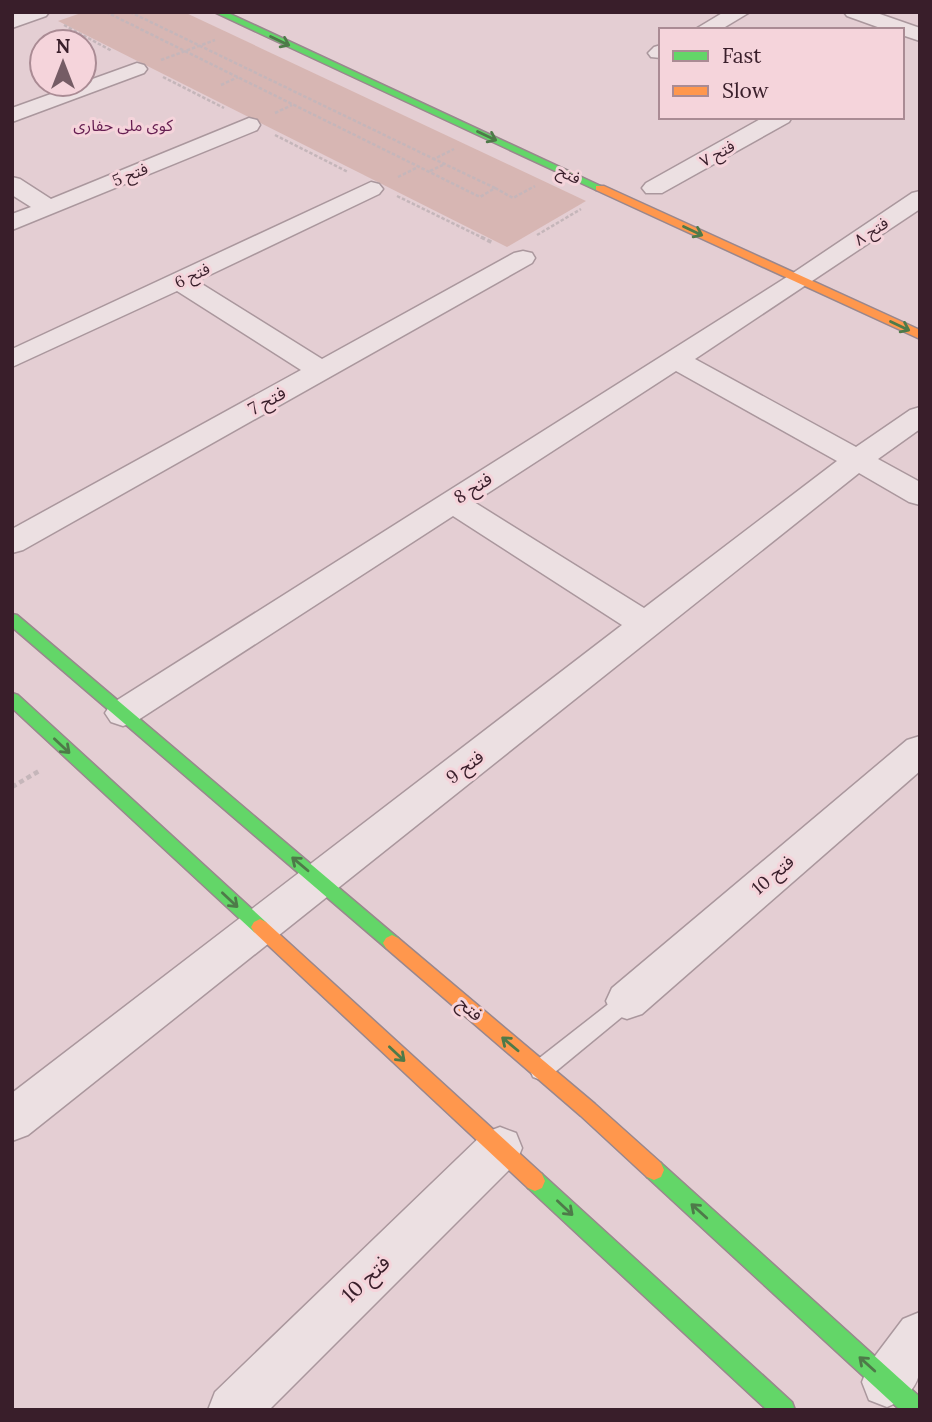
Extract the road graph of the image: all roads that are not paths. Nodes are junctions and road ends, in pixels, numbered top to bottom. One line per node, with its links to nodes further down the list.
1 (218, 12): 20 (street, فتح, one-way to 20)
2 (740, 12): 6 (street)
3 (854, 12): 7 (street)
4 (46, 16): 5 (street)
5 (12, 22)
6 (708, 28)
7 (900, 28)
8 (140, 68): 9 (street)
9 (12, 116)
10 (777, 119): 14 (street, فتح ۷)
11 (257, 127): 17 (street, فتح 5)
12 (12, 184): 17 (street)
13 (370, 185): 21 (street, فتح 6)
14 (648, 186): 16 (street)
15 (920, 198): 20 (street, فتح ۸)
16 (678, 199)
17 (49, 208): 18 (street, فتح 5)
18 (12, 223)
19 (527, 249): 25 (street, فتح 7)
20 (820, 269): 22 (street, فتح, one-way to 22); 24 (street, فتح 8)
21 (179, 281): 23 (street, فتح 6); 25 (street)
22 (920, 335)
23 (12, 359)
24 (675, 359): 27 (street); 29 (street, فتح 8)
25 (322, 370): 30 (street, فتح 7)
26 (920, 416): 27 (street, فتح 9)
27 (857, 460): 28 (street); 32 (street, فتح 9)
28 (920, 495)
29 (452, 502): 32 (street); 34 (street, فتح 8)
30 (12, 543)
31 (12, 619): 34 (street, فتح)
32 (645, 624): 36 (street, فتح 9)
33 (12, 699): 37 (street, one-way to 37)
34 (123, 713): 36 (street, فتح, one-way to 34)
35 (920, 750): 38 (street, فتح 10)
36 (320, 881): 37 (street, فتح 9); 39 (street, فتح, one-way to 36)
37 (260, 928): 40 (street, فتح 9); 41 (street, one-way to 41)
38 (627, 1001): 39 (lane)
39 (541, 1070): 43 (street, فتح, one-way to 39)
40 (12, 1120)
41 (499, 1148): 44 (street, فتح 10); 45 (street, one-way to 45)
42 (920, 1336): 43 (street)
43 (902, 1396)
44 (233, 1410)
45 (784, 1410)

